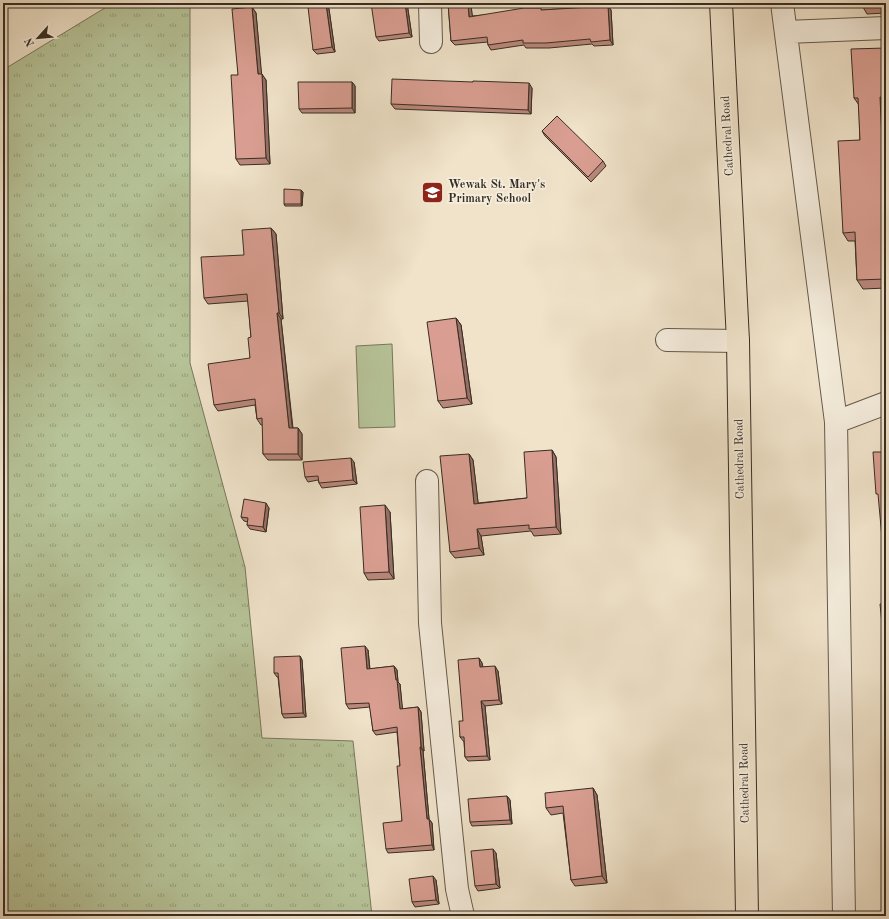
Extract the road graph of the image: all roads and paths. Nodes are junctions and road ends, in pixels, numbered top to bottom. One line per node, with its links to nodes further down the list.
1 (430, 3): 6 (street)
2 (721, 3): 8 (main road, Cathedral Road)
3 (782, 3): 5 (street)
4 (886, 28): 5 (street)
5 (786, 32): 10 (street)
6 (431, 42)
7 (667, 340): 8 (street)
8 (738, 341): 13 (main road, Cathedral Road)
9 (886, 402): 10 (street)
10 (836, 422): 14 (street)
11 (427, 481): 12 (street)
12 (463, 916)
13 (747, 916)
14 (844, 916)

